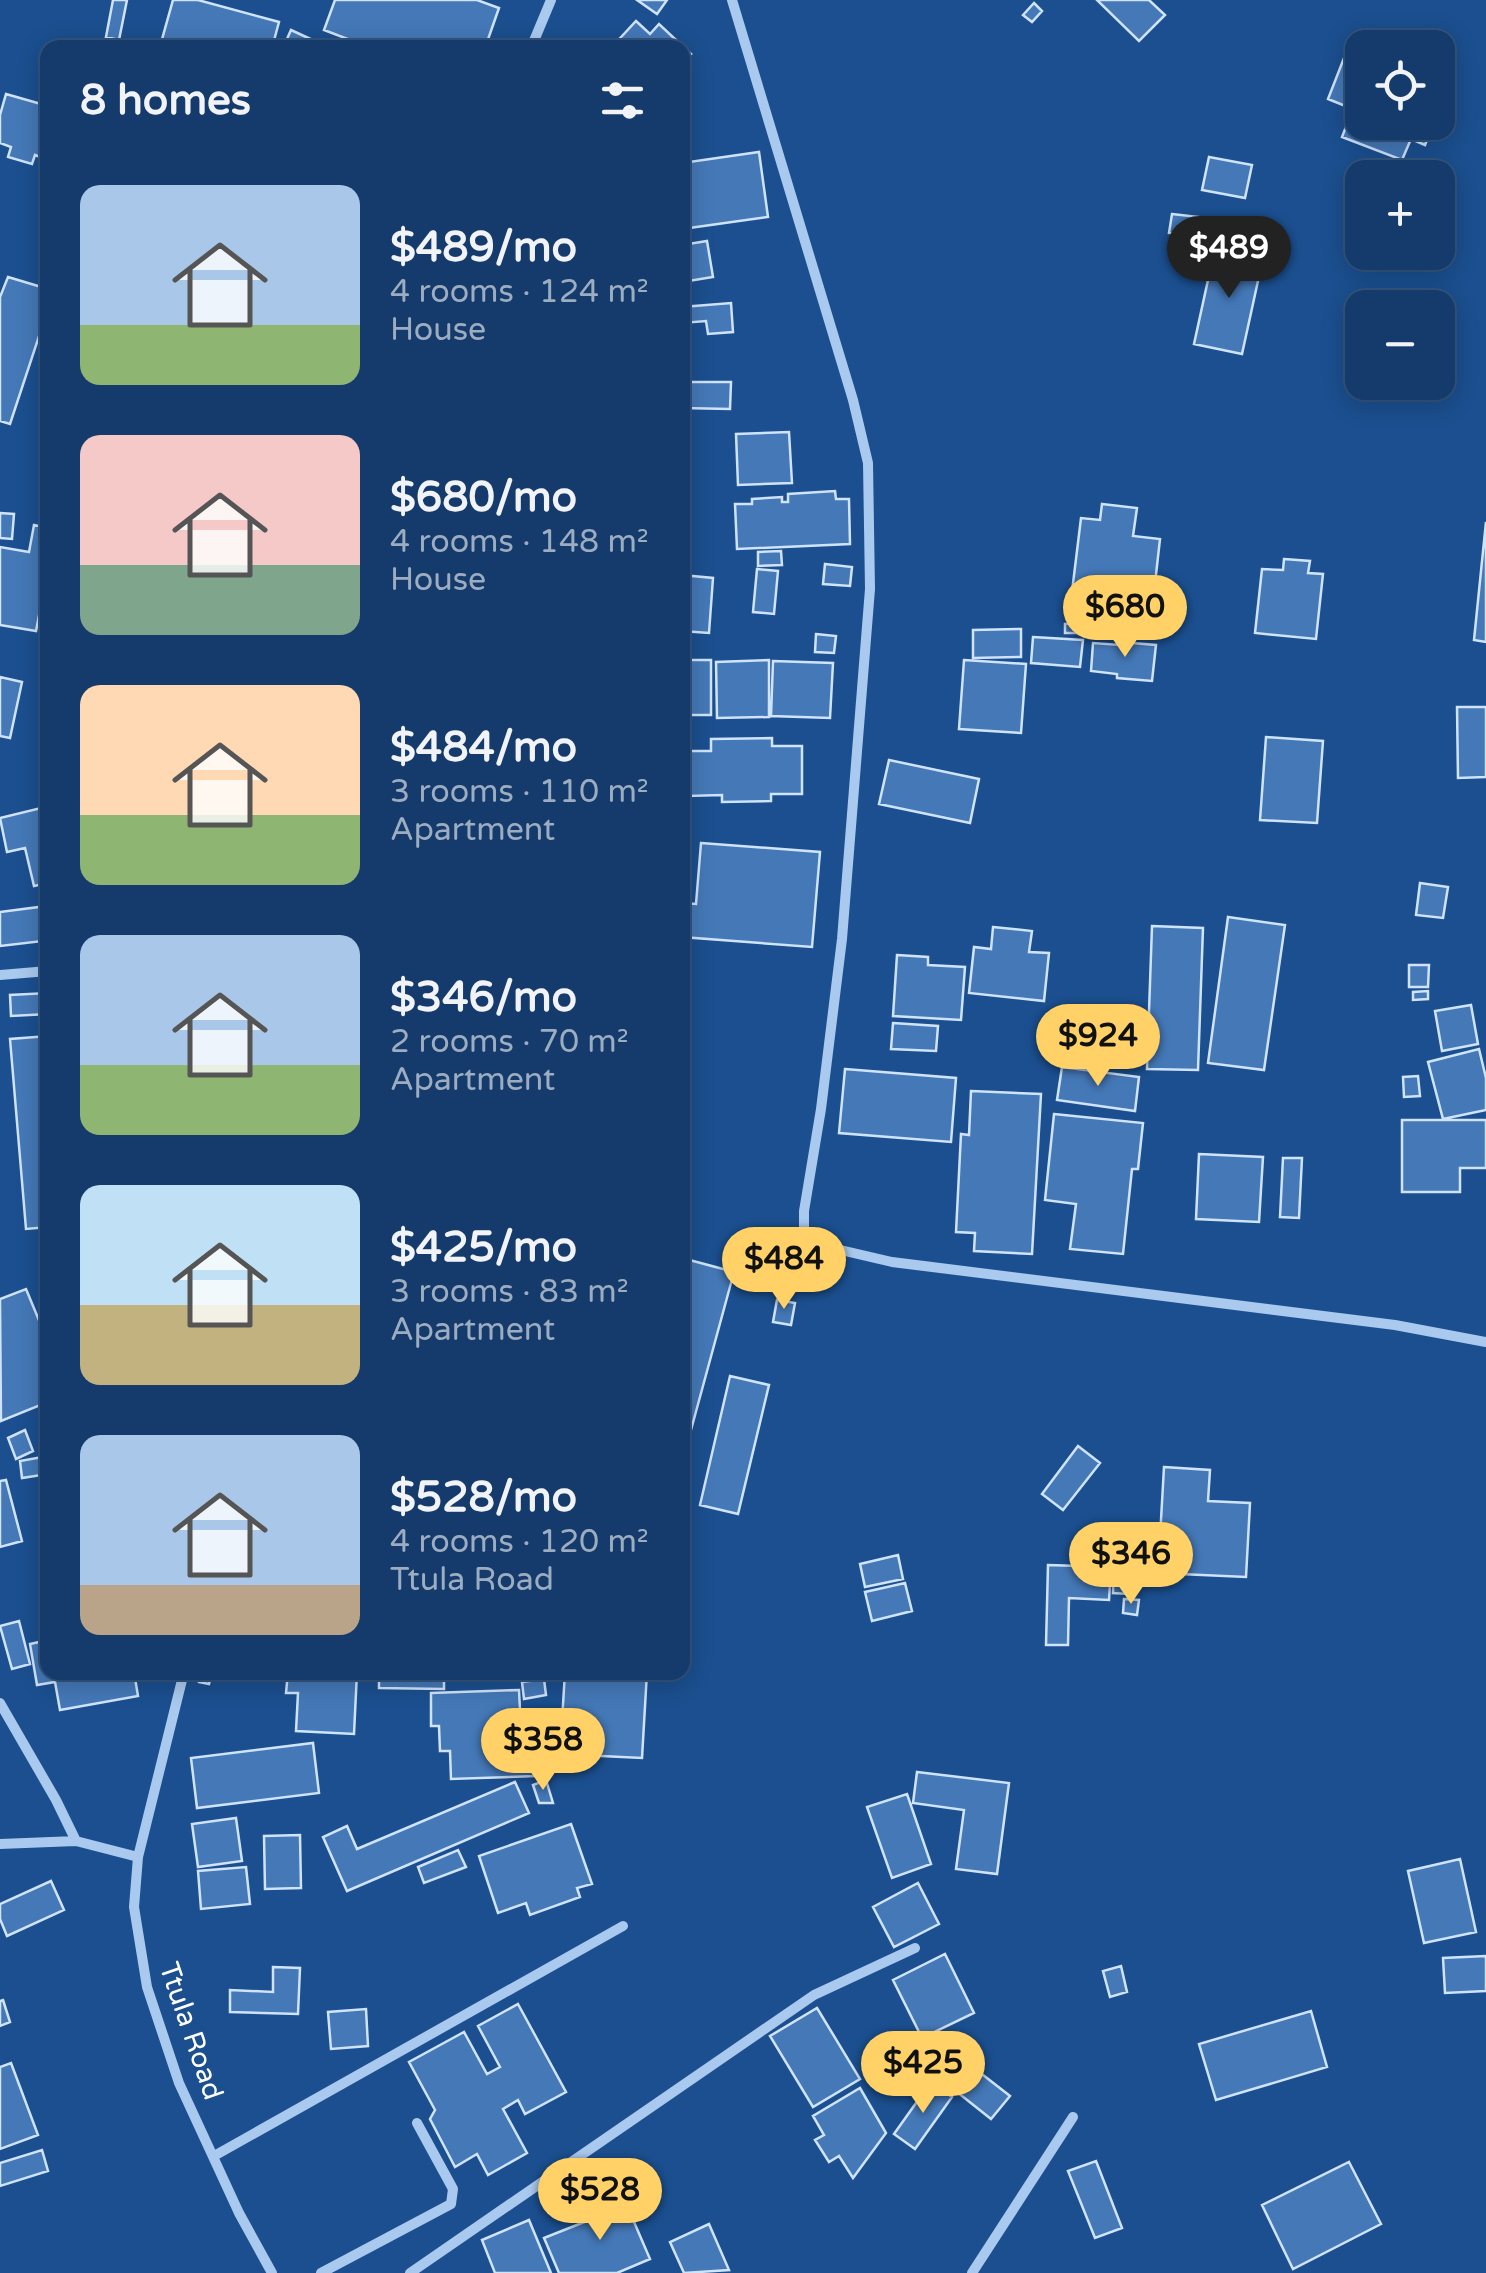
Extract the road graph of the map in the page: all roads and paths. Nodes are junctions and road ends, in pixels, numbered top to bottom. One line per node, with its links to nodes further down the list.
1 (732, 0): 6 (street)
2 (547, 1): 3 (street)
3 (534, 40)
4 (40, 972): 5 (street)
5 (0, 974)
6 (1486, 1342)
7 (182, 1680): 11 (street, Ttula Road)
8 (0, 1703): 9 (street)
9 (76, 1841): 10 (street); 11 (street)
10 (0, 1844)
11 (138, 1857): 16 (street, Ttula Road)
12 (623, 1926): 16 (street)
13 (914, 1948): 19 (street)
14 (1074, 2117): 20 (street)
15 (417, 2123): 18 (street)
16 (214, 2156): 17 (street, Ttula Road)
17 (272, 2273)
18 (321, 2273)
19 (410, 2273)
20 (972, 2273)

